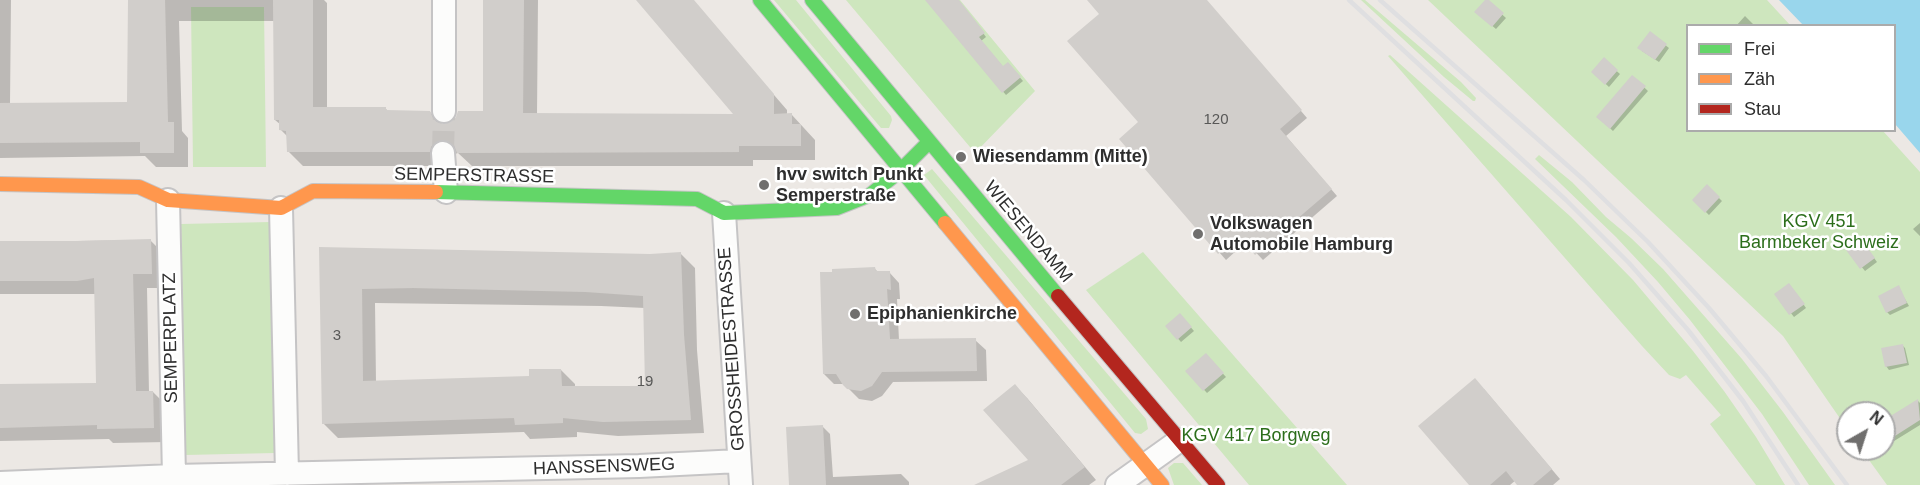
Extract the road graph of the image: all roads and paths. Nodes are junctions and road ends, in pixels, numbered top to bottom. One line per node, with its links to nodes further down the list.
1 (444, 0): 4 (street)
2 (760, 0): 7 (street)
3 (812, 0): 5 (street, WIESENDAMM)
4 (444, 111)
5 (929, 142): 7 (street, SEMPERSTRASSE); 13 (street, WIESENDAMM)
6 (443, 153): 9 (street)
7 (900, 171): 12 (street, SEMPERSTRASSE); 15 (street)
8 (0, 184): 10 (street)
9 (446, 192): 11 (street, SEMPERSTRASSE); 12 (street, SEMPERSTRASSE)
10 (168, 200): 11 (street); 17 (street, SEMPERPLATZ)
11 (281, 208): 16 (street)
12 (724, 213): 14 (street, GROSSHEIDESTRASSE)
13 (1180, 440): 15 (street); 23 (street, WIESENDAMM)
14 (739, 461): 18 (street, HANSSENSWEG); 20 (street, GROSSHEIDESTRASSE)
15 (1145, 465): 21 (street); 22 (street)
16 (287, 474): 17 (street, HANSSENSWEG); 18 (street, HANSSENSWEG)
17 (174, 476): 19 (street, HANSSENSWEG)
18 (472, 478)
19 (0, 483)
20 (741, 485)
21 (1117, 485)
22 (1162, 485)
23 (1218, 485)

